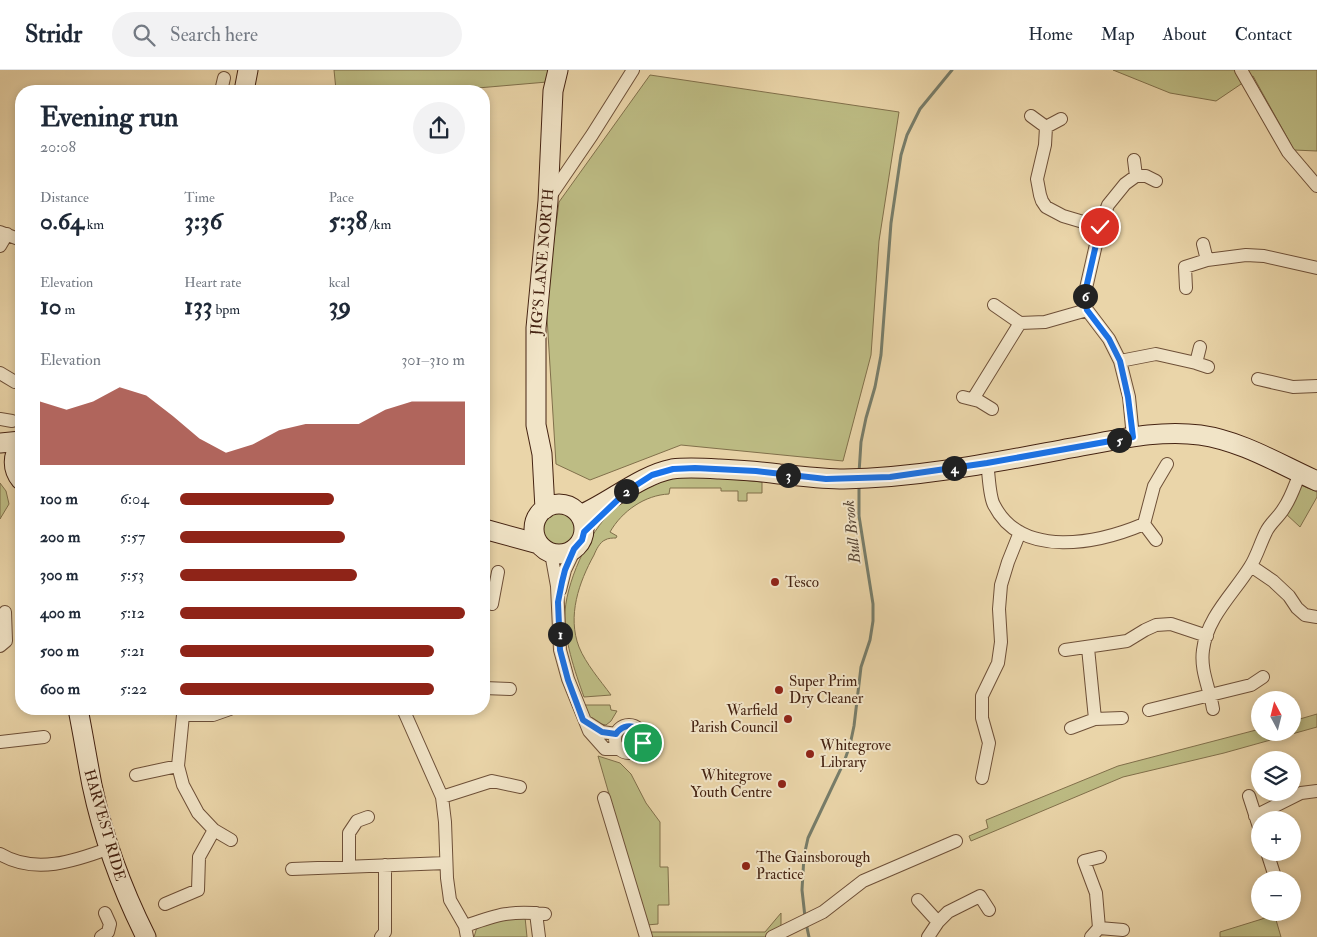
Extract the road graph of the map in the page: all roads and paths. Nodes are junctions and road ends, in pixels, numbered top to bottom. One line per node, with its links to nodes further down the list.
1 (248, 70): 7 (street)
2 (558, 70): 15 (street, JIG'S LANE NORTH)
3 (633, 70): 15 (street)
4 (1241, 70): 14 (street)
5 (224, 78): 6 (street)
6 (222, 85)
7 (245, 85)
8 (1031, 116): 10 (street)
9 (1061, 119): 10 (street)
10 (1046, 127): 16 (street)
11 (1134, 160): 12 (street)
12 (1136, 176): 13 (street); 16 (street)
13 (1156, 181)
14 (1317, 186)
15 (548, 201): 38 (street, JIG'S LANE NORTH)
16 (1100, 227): 24 (street)
17 (4, 233): 19 (street)
18 (1203, 244): 20 (street)
19 (0, 246)
20 (1208, 260): 21 (street); 22 (street)
21 (1317, 268)
22 (1186, 288)
23 (994, 305): 25 (street)
24 (1087, 310): 25 (street); 27 (street)
25 (1020, 324): 34 (street)
26 (1200, 347): 28 (street)
27 (1120, 361): 28 (street); 35 (street)
28 (1196, 363): 29 (street)
29 (1208, 367)
30 (0, 373): 32 (street)
31 (1258, 379): 33 (street)
32 (15, 382)
33 (1317, 386)
34 (992, 409)
35 (1133, 437): 39 (street); 41 (street)
36 (0, 443): 37 (street)
37 (15, 443)
38 (542, 454): 42 (street, JIG'S LANE NORTH); 43 (street, JIG'S LANE NORTH)
39 (987, 463): 43 (street); 46 (street)
40 (1167, 464): 44 (street)
41 (1309, 477): 50 (street)
42 (540, 514): 43 (street); 45 (street); 48 (street)
43 (577, 517): 49 (street)
44 (1144, 524): 46 (street); 47 (street)
45 (490, 531): 48 (street)
46 (1020, 532): 79 (street)
47 (1156, 540)
48 (545, 548): 49 (street); 52 (street)
49 (574, 549): 52 (street)
50 (1251, 566): 55 (street); 56 (street)
51 (498, 572): 53 (street)
52 (558, 602): 71 (street)
53 (490, 604)
54 (5, 612): 57 (street)
55 (1317, 617)
56 (1207, 636): 58 (street); 63 (street)
57 (0, 646)
58 (1088, 648): 59 (street); 70 (street)
59 (1065, 650)
60 (1263, 677): 63 (street)
61 (490, 688): 62 (street)
62 (510, 689)
63 (1211, 695): 64 (street); 65 (street)
64 (1213, 709)
65 (1149, 710)
66 (79, 715): 91 (street, HARVEST RIDE)
67 (182, 715): 77 (street)
68 (406, 715): 83 (street)
69 (1122, 718): 70 (street)
70 (1094, 719): 72 (street)
71 (583, 720): 73 (street); 76 (street)
72 (1071, 728)
73 (616, 734): 76 (street); 76 (street)
74 (44, 737): 75 (street)
75 (0, 742)
76 (618, 749)
77 (178, 766): 78 (street); 88 (street)
78 (136, 775)
79 (982, 778)
80 (520, 787): 83 (street)
81 (1317, 791): 86 (street)
82 (1250, 796): 85 (street)
83 (442, 797): 94 (street)
84 (604, 798): 110 (street)
85 (1254, 811)
86 (1265, 811)
87 (368, 817): 96 (street)
88 (214, 830): 89 (street); 99 (street)
89 (231, 840)
90 (956, 841): 111 (street)
91 (110, 848): 92 (street); 107 (street, HARVEST RIDE)
92 (0, 856)
93 (1100, 857): 105 (street)
94 (446, 863): 95 (street); 104 (street)
95 (384, 865): 96 (street); 108 (street)
96 (349, 866): 97 (street)
97 (292, 868)
98 (918, 900): 102 (street)
99 (165, 904)
100 (988, 910): 102 (street)
101 (105, 914): 106 (street)
102 (938, 922): 112 (street)
103 (1123, 930): 105 (street)
104 (466, 932): 109 (street)
105 (1095, 932)
106 (101, 937)
107 (146, 937)
108 (381, 937)
109 (539, 937)
110 (646, 937)
111 (772, 937)
112 (928, 937)

